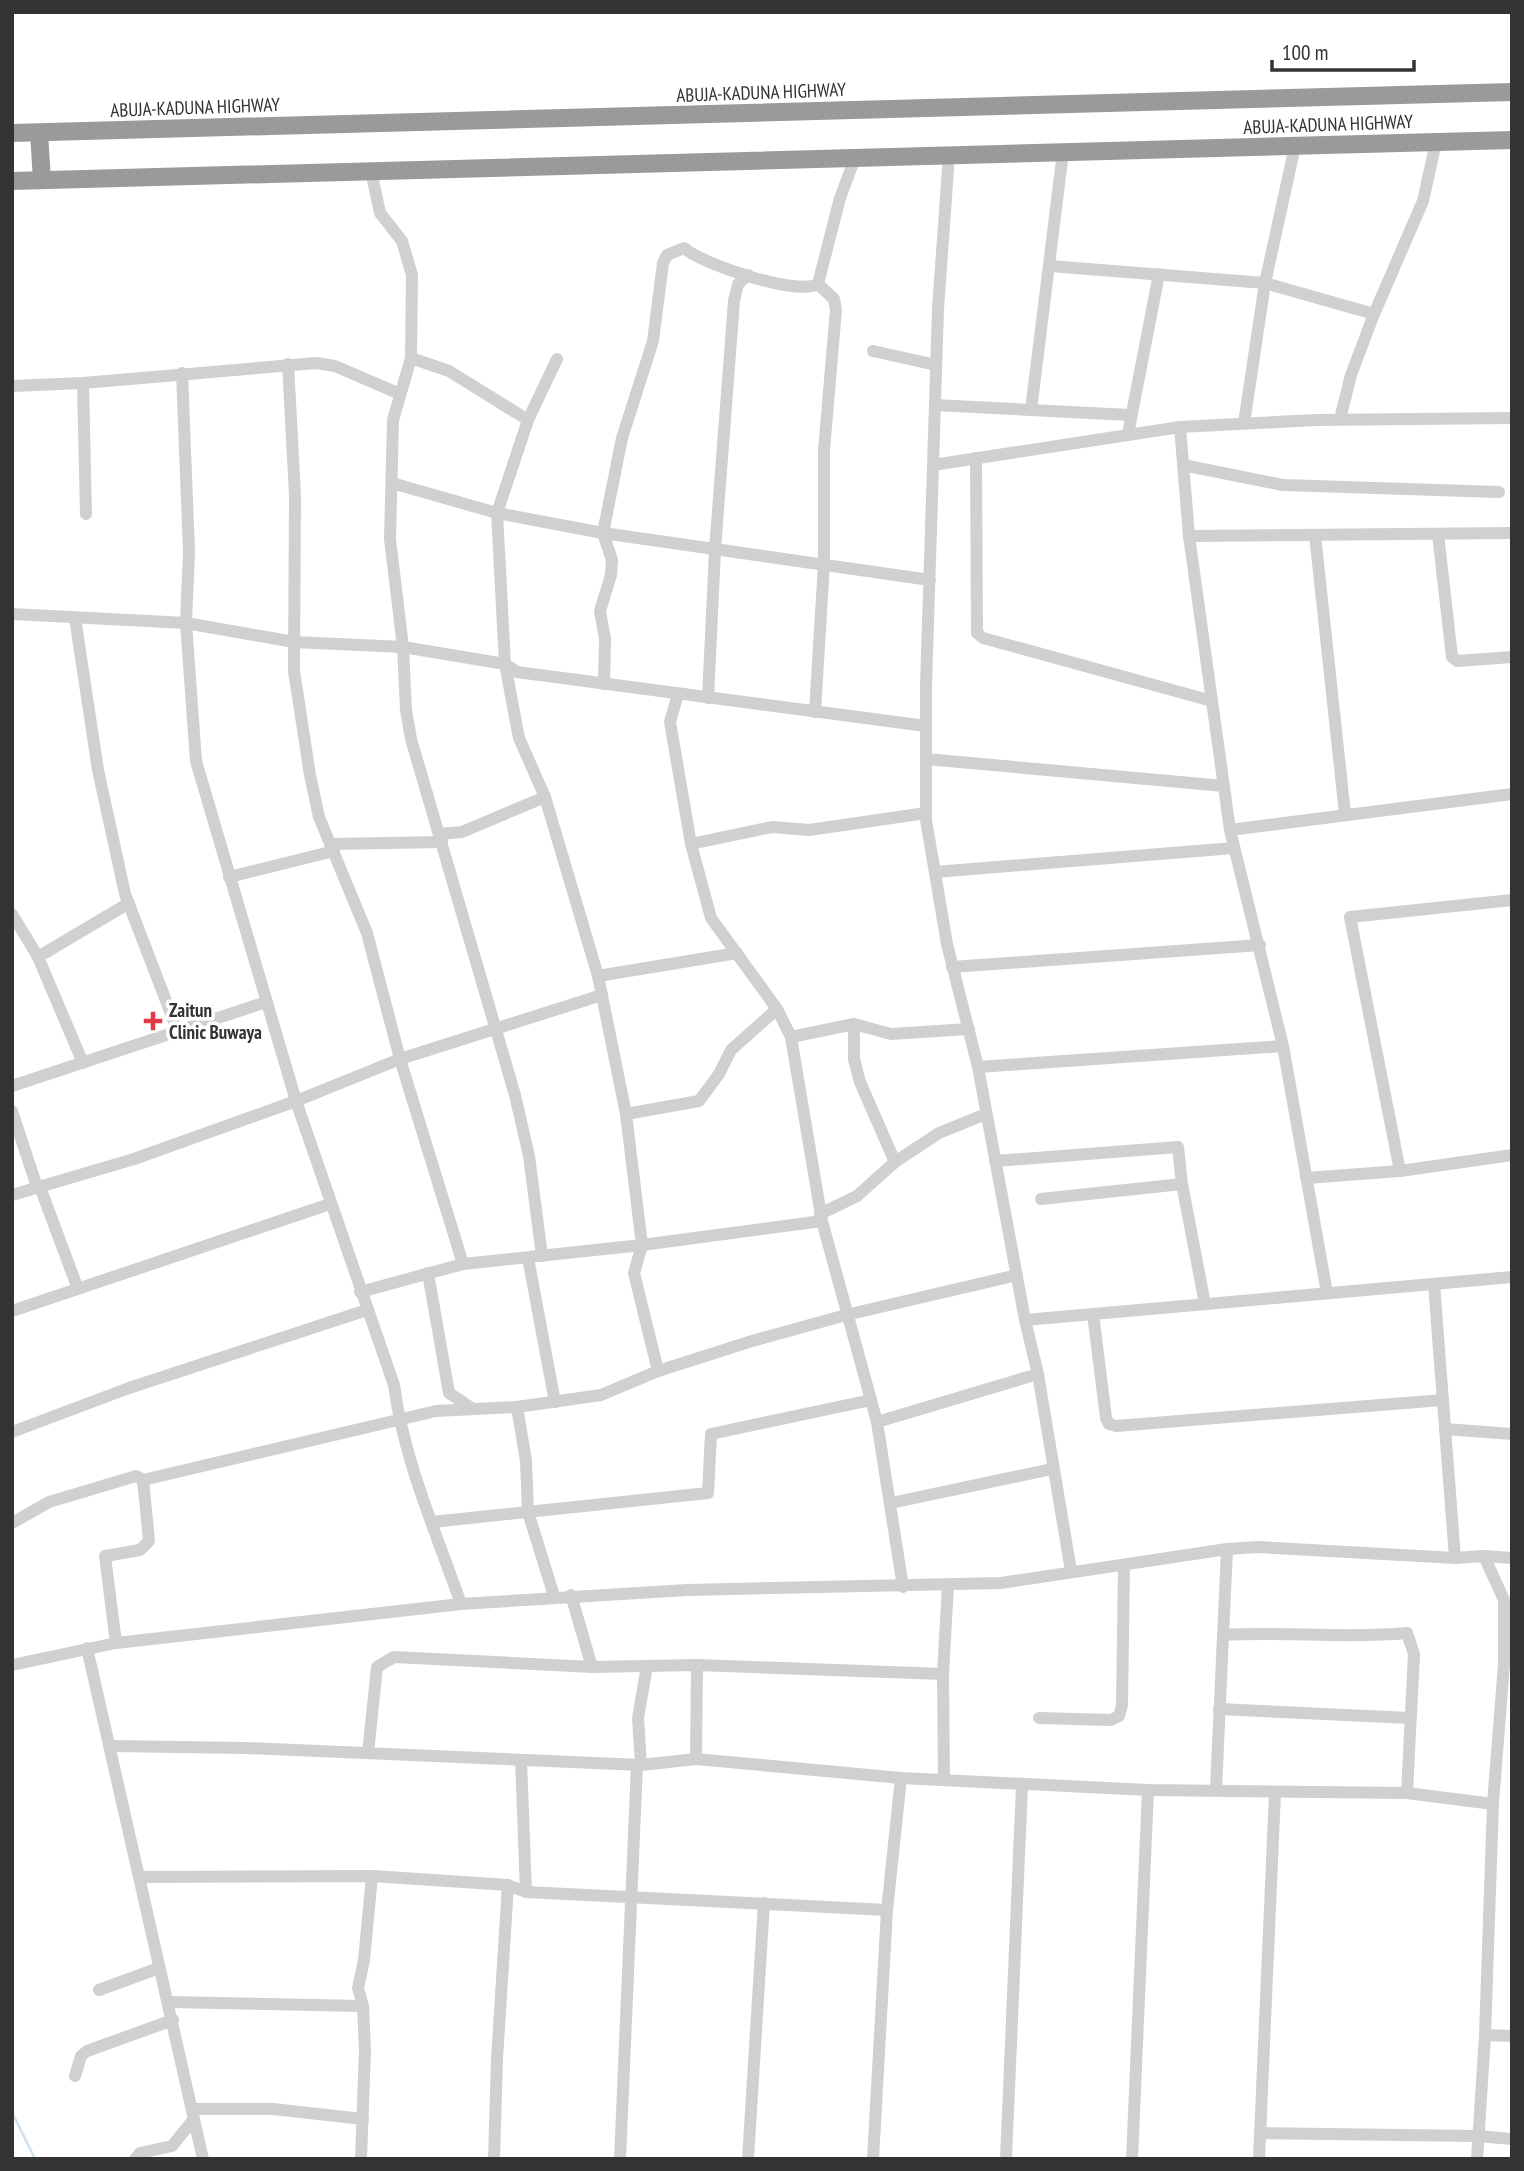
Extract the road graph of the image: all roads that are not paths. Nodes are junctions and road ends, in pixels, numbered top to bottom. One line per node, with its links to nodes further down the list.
1 (1512, 92): 3 (highway, ABUJA-KADUNA HIGHWAY)
2 (12, 133): 3 (highway, ABUJA-KADUNA HIGHWAY)
3 (39, 133): 11 (highway)
4 (1512, 140): 5 (highway, ABUJA-KADUNA HIGHWAY)
5 (1436, 142): 6 (highway, ABUJA-KADUNA HIGHWAY); 18 (street)
6 (1295, 146): 7 (highway, ABUJA-KADUNA HIGHWAY); 16 (street)
7 (1063, 152): 8 (highway, ABUJA-KADUNA HIGHWAY); 13 (street)
8 (949, 155): 9 (highway, ABUJA-KADUNA HIGHWAY); 23 (street)
9 (855, 158): 10 (highway, ABUJA-KADUNA HIGHWAY); 17 (street)
10 (371, 171): 11 (highway, ABUJA-KADUNA HIGHWAY); 20 (street)
11 (42, 180): 12 (highway, ABUJA-KADUNA HIGHWAY)
12 (12, 181)
13 (1050, 266): 15 (street); 29 (street)
14 (748, 275): 17 (street); 44 (street); 49 (street)
15 (1159, 275): 16 (street); 30 (street)
16 (1265, 283): 18 (street); 34 (street)
17 (818, 284): 50 (street)
18 (1374, 314): 32 (street)
19 (873, 351): 23 (street)
20 (411, 358): 27 (street); 33 (street)
21 (557, 359): 33 (street)
22 (288, 364): 24 (street); 27 (street); 55 (street)
23 (936, 365): 28 (street)
24 (182, 373): 25 (street); 54 (street)
25 (83, 383): 26 (street); 43 (street)
26 (12, 386)
27 (400, 394): 40 (street)
28 (935, 405): 29 (street); 38 (street)
29 (1031, 410): 30 (street)
30 (1130, 415): 36 (street)
31 (1512, 418): 32 (street)
32 (1340, 419): 34 (street)
33 (528, 421): 42 (street)
34 (1244, 423): 35 (street)
35 (1180, 427): 36 (street); 39 (street)
36 (1128, 434): 37 (street)
37 (976, 458): 38 (street); 62 (street)
38 (933, 465): 51 (street)
39 (1183, 465): 41 (street); 48 (street)
40 (392, 483): 42 (street); 56 (street)
41 (1499, 492)
42 (497, 513): 44 (street); 58 (street)
43 (86, 514)
44 (603, 533): 49 (street); 59 (street)
45 (1438, 534): 46 (street); 47 (street); 57 (street)
46 (1512, 534)
47 (1315, 535): 48 (street); 70 (street)
48 (1189, 536): 62 (street)
49 (715, 550): 50 (street); 61 (street)
50 (824, 564): 51 (street); 63 (street)
51 (930, 580): 64 (street)
52 (12, 614): 53 (street)
53 (75, 618): 54 (street); 79 (street)
54 (186, 623): 55 (street); 77 (street)
55 (294, 642): 56 (street); 74 (street)
56 (403, 647): 58 (street); 72 (street)
57 (1512, 657)
58 (505, 664): 59 (street); 68 (street)
59 (604, 684): 60 (street)
60 (678, 694): 61 (street); 73 (street)
61 (708, 698): 63 (street)
62 (1212, 701): 66 (street)
63 (815, 712): 64 (street)
64 (926, 726): 65 (street)
65 (926, 759): 66 (street); 69 (street)
66 (1224, 786): 71 (street)
67 (1512, 794): 70 (street)
68 (545, 797): 72 (street); 85 (street)
69 (926, 813): 73 (street); 76 (street)
70 (1345, 814): 71 (street)
71 (1230, 830): 75 (street)
72 (440, 838): 74 (street); 90 (street)
73 (691, 844): 82 (street)
74 (332, 847): 77 (street); 95 (street)
75 (1234, 848): 76 (street); 81 (street)
76 (935, 872): 84 (street)
77 (229, 877): 87 (street)
78 (1512, 900): 106 (street)
79 (129, 903): 83 (street); 92 (street)
80 (12, 914): 83 (street)
81 (1260, 945): 84 (street); 94 (street)
82 (737, 953): 85 (street); 88 (street)
83 (38, 957): 96 (street)
84 (952, 967): 91 (street)
85 (598, 976): 86 (street)
86 (603, 995): 90 (street); 101 (street)
87 (266, 1002): 92 (street); 99 (street)
88 (777, 1009): 93 (street); 101 (street)
89 (854, 1024): 91 (street); 93 (street); 105 (street)
90 (495, 1027): 95 (street); 115 (street)
91 (969, 1029): 97 (street)
92 (178, 1032): 96 (street)
93 (791, 1037): 113 (street)
94 (1283, 1046): 97 (street); 107 (street)
95 (400, 1059): 99 (street); 117 (street)
96 (83, 1063): 98 (street)
97 (978, 1068): 102 (street)
98 (12, 1086)
99 (296, 1101): 109 (street); 112 (street)
100 (12, 1111): 109 (street)
101 (626, 1114): 114 (street)
102 (986, 1114): 104 (street); 105 (street)
103 (1512, 1155): 106 (street)
104 (995, 1161): 108 (street); 119 (street)
105 (895, 1163): 113 (street)
106 (1401, 1171): 107 (street)
107 (1306, 1178): 124 (street)
108 (1182, 1184): 111 (street); 125 (street)
109 (38, 1187): 110 (street); 122 (street)
110 (12, 1195)
111 (1041, 1199)
112 (330, 1204): 122 (street); 123 (street)
113 (821, 1217): 114 (street); 129 (street)
114 (642, 1245): 115 (street); 131 (street)
115 (542, 1256): 116 (street)
116 (528, 1258): 117 (street); 136 (street)
117 (463, 1264): 118 (street)
118 (428, 1273): 123 (street); 133 (street)
119 (1017, 1275): 129 (street); 130 (street)
120 (1512, 1277): 121 (street)
121 (1434, 1284): 124 (street); 135 (street)
122 (78, 1289): 127 (street)
123 (360, 1292): 126 (street)
124 (1327, 1293): 125 (street)
125 (1205, 1304): 128 (street)
126 (367, 1310): 140 (street); 143 (street)
127 (12, 1311)
128 (1093, 1314): 130 (street); 135 (street)
129 (846, 1315): 131 (street); 134 (street)
130 (1025, 1320): 132 (street)
131 (658, 1371): 136 (street)
132 (1038, 1374): 141 (street); 145 (street)
133 (449, 1393): 137 (street); 139 (street)
134 (871, 1400): 141 (street); 148 (street)
135 (1443, 1400): 142 (street)
136 (555, 1402): 138 (street)
137 (470, 1407): 138 (street); 139 (street)
138 (517, 1407): 148 (street)
139 (436, 1411): 140 (street)
140 (398, 1418): 146 (street); 149 (street)
141 (877, 1422): 147 (street)
142 (1445, 1429): 144 (street); 153 (street)
143 (12, 1432)
144 (1512, 1434)
145 (1052, 1469): 147 (street); 156 (street)
146 (143, 1480): 150 (street); 163 (street)
147 (891, 1503): 158 (street)
148 (528, 1512): 149 (street); 160 (street)
149 (432, 1522): 161 (street)
150 (12, 1523)
151 (1227, 1549): 153 (street); 155 (street); 162 (street)
152 (1484, 1556): 153 (street); 154 (street); 168 (street)
153 (1455, 1558)
154 (1512, 1558)
155 (1124, 1566): 156 (street); 173 (street)
156 (1071, 1571): 157 (street)
157 (948, 1585): 158 (street); 170 (street)
158 (903, 1587): 159 (street)
159 (571, 1595): 160 (street); 169 (street)
160 (554, 1596): 161 (street)
161 (461, 1604): 163 (street)
162 (1223, 1635): 172 (street); 174 (street)
163 (116, 1643): 164 (street)
164 (87, 1648): 165 (street); 175 (street)
165 (12, 1665)
166 (697, 1665): 167 (street); 170 (street); 177 (street)
167 (647, 1666): 169 (street); 179 (street)
168 (1508, 1666): 171 (street)
169 (592, 1667): 176 (street)
170 (943, 1674): 181 (street)
171 (1506, 1687): 187 (street)
172 (1219, 1709): 174 (street); 183 (street)
173 (1039, 1718)
174 (1410, 1718): 186 (street)
175 (111, 1746): 176 (street); 189 (street)
176 (368, 1753): 178 (street)
177 (696, 1759): 179 (street); 180 (street)
178 (521, 1760): 179 (street); 191 (street)
179 (639, 1765): 192 (street)
180 (901, 1778): 181 (street); 194 (street)
181 (944, 1780): 182 (street)
182 (1022, 1785): 184 (street); 216 (street)
183 (1216, 1789): 184 (street); 185 (street)
184 (1148, 1790): 217 (street)
185 (1275, 1793): 186 (street); 206 (street)
186 (1407, 1793): 187 (street)
187 (1493, 1804): 200 (street)
188 (372, 1876): 189 (street); 190 (street); 198 (street)
189 (140, 1877): 195 (street)
190 (508, 1885): 191 (street); 212 (street)
191 (526, 1892): 192 (street)
192 (630, 1897): 193 (street); 213 (street)
193 (764, 1903): 194 (street); 214 (street)
194 (887, 1910): 215 (street)
195 (159, 1968): 196 (street); 197 (street)
196 (99, 1990)
197 (169, 2002): 198 (street); 199 (street)
198 (363, 2006): 204 (street)
199 (173, 2020): 202 (street); 203 (street)
200 (1485, 2035): 201 (street); 207 (street)
201 (1512, 2036)
202 (75, 2076)
203 (193, 2114): 204 (street); 205 (street); 209 (street)
204 (363, 2119): 211 (street)
205 (182, 2133): 209 (street); 210 (street)
206 (1260, 2133): 207 (street); 218 (street)
207 (1477, 2136): 208 (street); 219 (street)
208 (1512, 2139)
209 (202, 2153)
210 (135, 2159)
211 (361, 2159)
212 (494, 2159)
213 (620, 2159)
214 (748, 2159)
215 (873, 2159)
216 (1006, 2159)
217 (1132, 2159)
218 (1259, 2159)
219 (1477, 2159)

